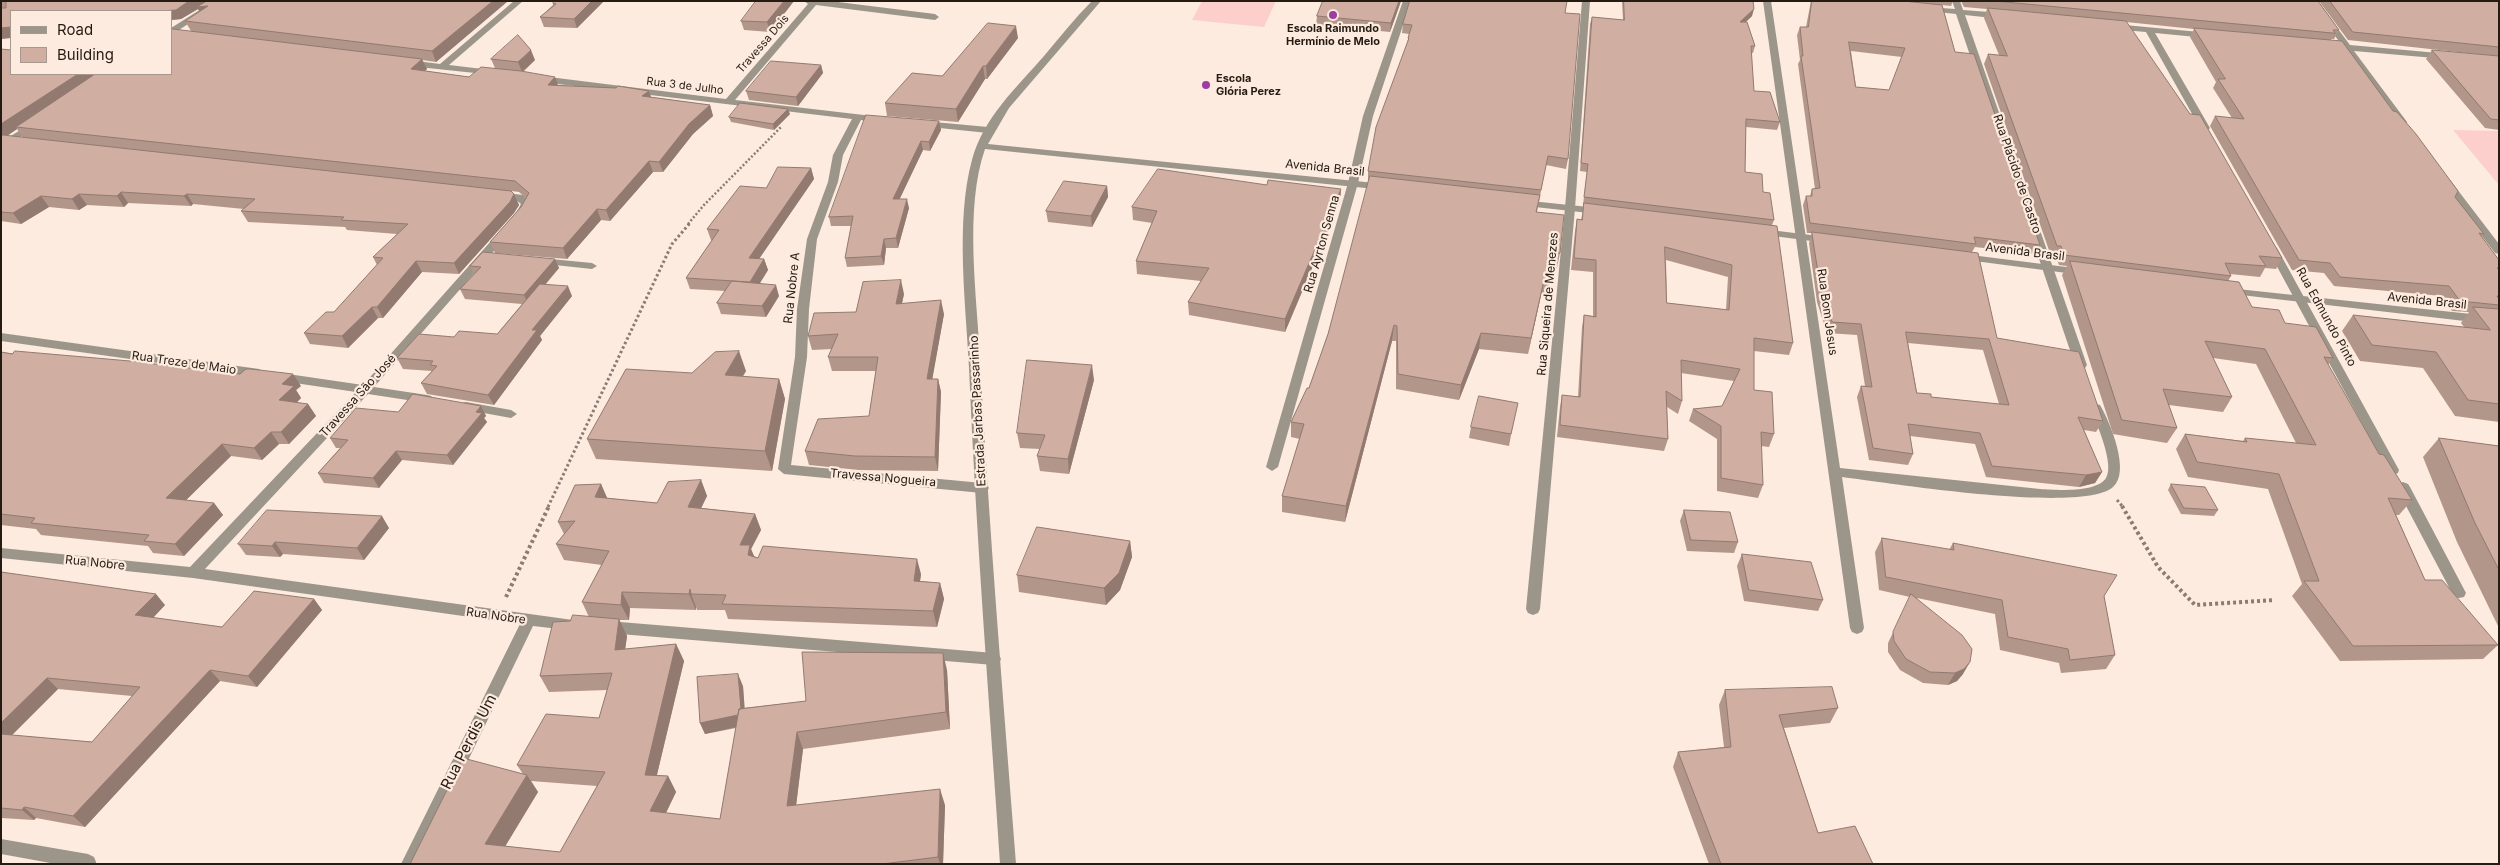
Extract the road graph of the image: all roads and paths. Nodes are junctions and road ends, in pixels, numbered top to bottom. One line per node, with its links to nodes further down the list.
1 (220, 1): 16 (street)
2 (519, 1): 24 (street)
3 (1097, 1): 33 (street, Estrada Jarbas Passarinho)
4 (1407, 1): 40 (street, Rua Ayrton Senna)
5 (1586, 1): 44 (street, Rua Siqueira de Menezes)
6 (1767, 1): 47 (street, Rua Bom Jesus)
7 (1956, 1): 11 (street, Rua Plácido de Castro)
8 (2313, 1): 21 (street)
9 (812, 2): 12 (street); 27 (street, Travessa Dois)
10 (1914, 8): 11 (street)
11 (1961, 13): 13 (street); 54 (street, Rua Plácido de Castro)
12 (936, 16)
13 (2011, 17)
14 (2100, 26): 15 (street)
15 (2150, 30): 19 (street); 35 (street)
16 (172, 31)
17 (172, 32): 18 (street)
18 (191, 35)
19 (2218, 36)
20 (2316, 44): 21 (street)
21 (2345, 47): 22 (street); 34 (street)
22 (2460, 58)
23 (404, 62): 24 (street)
24 (442, 67): 25 (street)
25 (501, 74)
26 (531, 78): 27 (street, Rua 3 de Julho)
27 (728, 102): 28 (street, Rua 3 de Julho)
28 (796, 110): 29 (street, Rua 3 de Julho); 74 (path)
29 (857, 118): 31 (street, Rua 3 de Julho); 65 (street, Rua Nobre A)
30 (40, 120): 36 (street)
31 (894, 121)
32 (913, 123): 33 (street)
33 (988, 130): 38 (street, Estrada Jarbas Passarinho)
34 (2413, 136)
35 (2211, 140)
36 (5, 143): 37 (street)
37 (29, 143)
38 (982, 146): 40 (street, Avenida Brasil); 68 (street, Estrada Jarbas Passarinho)
39 (2441, 176): 50 (street)
40 (1353, 183): 41 (street, Avenida Brasil); 64 (street, Rua Ayrton Senna)
41 (1392, 188)
42 (490, 194): 61 (street, Travessa São José)
43 (1511, 202): 44 (street)
44 (1570, 208): 45 (street); 73 (street, Rua Siqueira de Menezes)
45 (1609, 213)
46 (1754, 231): 47 (street)
47 (1802, 237): 48 (street); 66 (street, Rua Bom Jesus)
48 (1842, 242)
49 (2268, 242): 57 (street, Rua Edmundo Pinto)
50 (2499, 251)
51 (1950, 256): 54 (street, Avenida Brasil)
52 (532, 261): 53 (street)
53 (592, 266)
54 (2048, 268): 55 (street, Avenida Brasil); 60 (street, Rua Plácido de Castro)
55 (2097, 274)
56 (2214, 289): 57 (street, Avenida Brasil)
57 (2302, 301): 58 (street, Avenida Brasil); 71 (street, Rua Edmundo Pinto)
58 (2499, 321)
59 (1, 337): 61 (street, Rua Treze de Maio)
60 (2084, 375)
61 (366, 389): 63 (street); 70 (street, Travessa São José)
62 (2091, 393): 67 (street)
63 (512, 414)
64 (1272, 467)
65 (784, 469): 68 (street, Travessa Nogueira)
66 (1836, 472): 67 (street); 76 (street, Rua Bom Jesus)
67 (2106, 486): 72 (path)
68 (982, 488): 77 (street, Estrada Jarbas Passarinho)
69 (1, 553): 70 (street, Rua Nobre)
70 (193, 573): 74 (street, Rua Nobre)
71 (2459, 592)
72 (2274, 600)
73 (1533, 609)
74 (497, 616): 75 (street, Rua Nobre)
75 (530, 620): 77 (street, Rua Nobre); 80 (street, Rua Perdis Um)
76 (1857, 628)
77 (994, 659): 81 (street, Estrada Jarbas Passarinho)
78 (1, 846): 79 (street)
79 (88, 862)
80 (409, 864)
81 (1008, 864)

